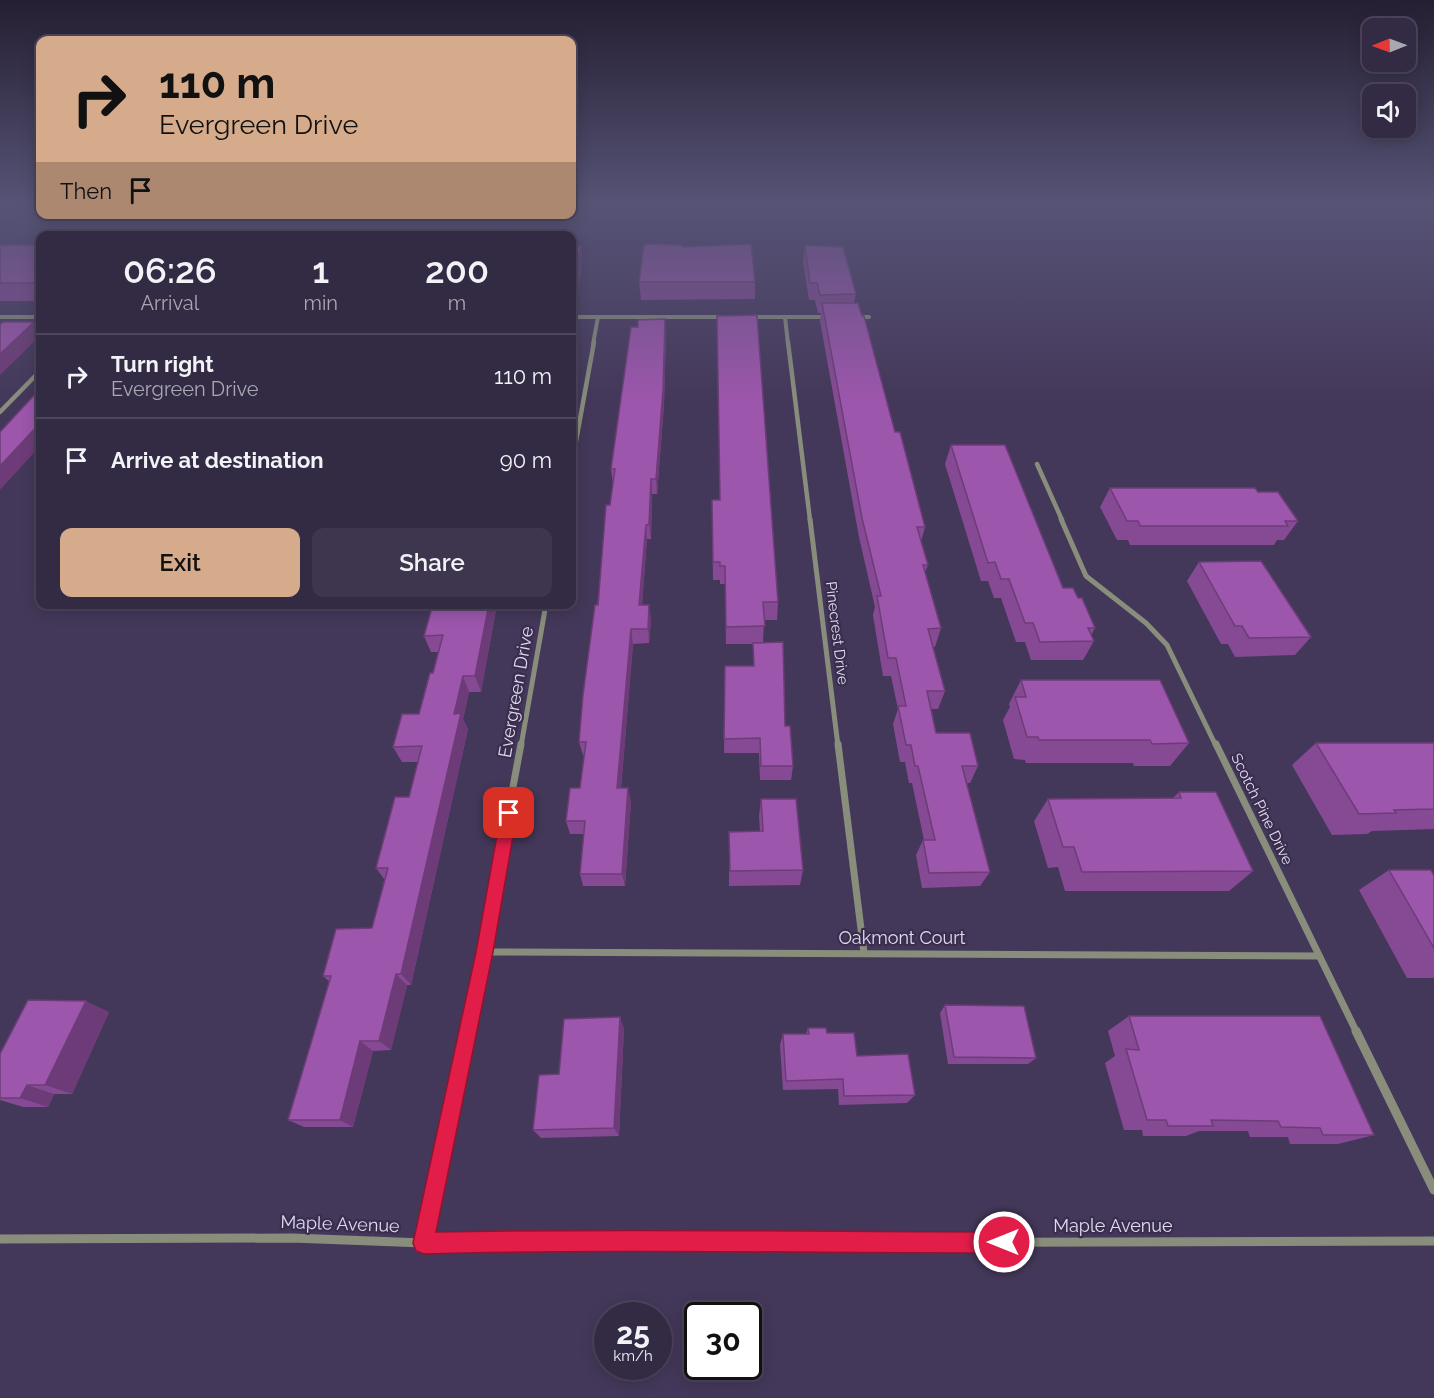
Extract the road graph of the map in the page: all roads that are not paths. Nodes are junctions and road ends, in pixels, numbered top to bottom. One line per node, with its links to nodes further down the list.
1 (0, 317): 2 (street)
2 (36, 317)
3 (576, 317): 4 (street)
4 (598, 317): 5 (street); 13 (street)
5 (728, 317)
6 (740, 317): 7 (street)
7 (785, 317): 8 (street); 17 (street, Pinecrest Drive)
8 (838, 317)
9 (848, 317): 10 (street)
10 (869, 317)
11 (36, 375): 12 (street)
12 (0, 412)
13 (576, 441)
14 (1037, 464): 18 (street, Scotch Pine Drive)
15 (545, 609): 16 (street, Evergreen Drive)
16 (484, 952): 17 (street, Oakmont Court); 22 (street, Evergreen Drive)
17 (864, 952): 18 (street, Oakmont Court)
18 (1319, 956): 19 (street, Scotch Pine Drive)
19 (1434, 1190)
20 (0, 1239): 22 (street, Maple Avenue)
21 (1434, 1242): 22 (street, Maple Avenue)
22 (424, 1243)

